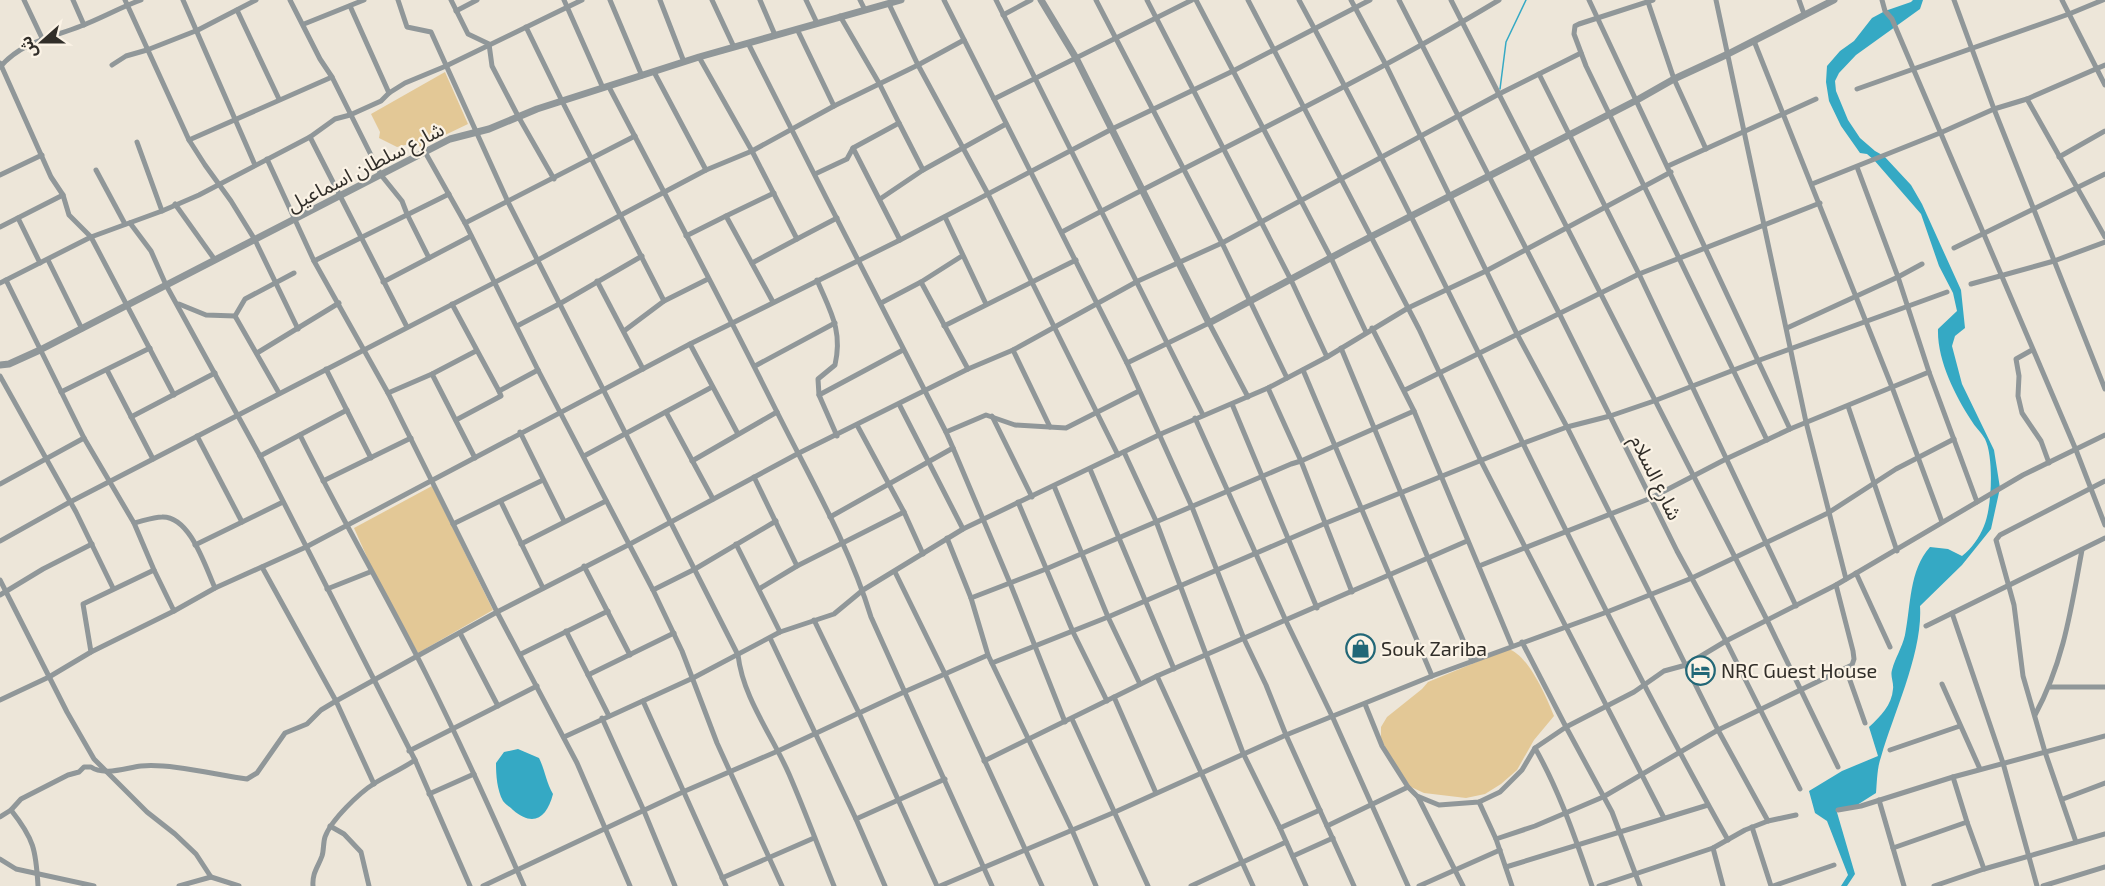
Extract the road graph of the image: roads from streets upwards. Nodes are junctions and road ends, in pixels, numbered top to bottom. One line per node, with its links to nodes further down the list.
1 (24, 0): 67 (street)
2 (73, 0): 60 (street)
3 (141, 0): 43 (street)
4 (183, 0): 64 (street)
5 (256, 0): 48 (street)
6 (290, 0): 59 (street)
7 (364, 0): 45 (street)
8 (398, 0): 87 (street)
9 (451, 0): 50 (street)
10 (477, 0): 50 (street)
11 (564, 0): 46 (street)
12 (582, 0): 46 (street)
13 (610, 0): 93 (street)
14 (660, 0): 81 (street)
15 (712, 0): 73 (street)
16 (760, 0): 65 (street)
17 (806, 0): 58 (street)
18 (860, 0): 49 (street)
19 (902, 0): 44 (street, شارع سلطان اسماعيل)
20 (945, 0): 68 (street)
21 (996, 0): 53 (street)
22 (1031, 0): 53 (street)
23 (1041, 0): 80 (street)
24 (1096, 0): 66 (street)
25 (1147, 0): 56 (street)
26 (1194, 0): 56 (street); 90 (street)
27 (1248, 0): 74 (street)
28 (1299, 0): 63 (street)
29 (1351, 0): 47 (street)
30 (1370, 0): 47 (street)
31 (1399, 0): 72 (street, شارع السلام)
32 (1451, 0): 57 (street)
33 (1499, 0): 57 (street)
34 (1589, 0): 55 (street)
35 (1716, 0): 78 (street)
36 (1799, 0): 51 (street)
37 (1834, 0): 51 (street)
38 (1882, 0): 88 (street)
39 (1954, 0): 75 (street)
40 (2062, 0): 52 (street)
41 (2103, 0): 52 (street)
42 (1650, 1): 55 (street); 96 (street)
43 (126, 3): 60 (street); 76 (street)
44 (889, 4): 49 (street, شارع سلطان اسماعيل); 84 (street)
45 (350, 6): 59 (street); 103 (street)
46 (568, 7): 61 (street); 100 (street)
47 (1355, 8): 63 (street); 85 (street)
48 (237, 10): 64 (street); 105 (street)
49 (865, 10): 54 (street, شارع سلطان اسماعيل)
50 (456, 11): 71 (street)
51 (1804, 14): 69 (street)
52 (2069, 14): 75 (street); 89 (street)
53 (1003, 15): 95 (street)
54 (840, 16): 58 (street, شارع سلطان اسماعيل); 97 (street)
55 (1597, 17): 77 (street); 109 (street)
56 (1156, 18): 66 (street); 102 (street)
57 (1463, 22): 72 (street); 104 (street)
58 (817, 23): 62 (street, شارع سلطان اسماعيل)
59 (304, 24): 94 (street)
60 (84, 25): 67 (street)
61 (526, 27): 71 (street); 110 (street)
62 (796, 29): 65 (street, شارع سلطان اسماعيل); 111 (street)
63 (1315, 29): 74 (street); 99 (street)
64 (198, 30): 76 (street); 120 (street)
65 (775, 35): 70 (street, شارع سلطان اسماعيل)
66 (1115, 37): 80 (street); 114 (street)
67 (42, 38): 82 (street)
68 (964, 40): 84 (street); 106 (street)
69 (1754, 41): 78 (street); 116 (street)
70 (748, 43): 73 (street, شارع سلطان اسماعيل); 125 (street)
71 (489, 44): 87 (street); 119 (street)
72 (1422, 45): 85 (street); 118 (street, شارع السلام)
73 (734, 47): 79 (street, شارع سلطان اسماعيل)
74 (1273, 48): 90 (street); 112 (street)
75 (1972, 48): 88 (street); 113 (street)
76 (147, 50): 83 (street); 134 (street)
77 (1581, 53): 92 (street); 115 (street)
78 (1728, 54): 96 (street); 126 (street)
79 (699, 57): 81 (street, شارع سلطان اسماعيل); 140 (street)
80 (1076, 58): 95 (street); 123 (street)
81 (684, 62): 91 (street, شارع سلطان اسماعيل)
82 (0, 65): 143 (street)
83 (112, 65)
84 (918, 65): 97 (street); 136 (street)
85 (1386, 65): 99 (street); 133 (street)
86 (2105, 65): 89 (street)
87 (446, 66): 103 (street); 128 (street)
88 (1912, 68): 101 (street); 130 (street)
89 (2096, 68): 98 (street); 108 (street)
90 (1233, 71): 102 (street); 124 (street)
91 (654, 72): 93 (street, شارع سلطان اسماعيل); 155 (street)
92 (1539, 74): 104 (street); 129 (street)
93 (642, 76): 100 (street, شارع سلطان اسماعيل)
94 (332, 77): 105 (street); 117 (street)
95 (1035, 79): 106 (street); 141 (street)
96 (1674, 79): 109 (street); 139 (street)
97 (879, 83): 111 (street); 121 (street)
98 (2105, 85)
99 (1344, 87): 112 (street); 145 (street)
100 (606, 88): 110 (street, شارع سلطان اسماعيل); 131 (street)
101 (1857, 89)
102 (1193, 90): 114 (street); 138 (street)
103 (389, 93): 117 (street)
104 (1499, 94): 118 (street); 144 (street)
105 (279, 99): 120 (street)
106 (994, 99): 122 (street)
107 (1816, 99): 116 (street)
108 (2027, 99): 113 (street); 146 (street)
109 (1637, 100): 115 (street); 152 (street)
110 (562, 101): 119 (street, شارع سلطان اسماعيل); 148 (street)
111 (834, 106): 125 (street)
112 (1304, 107): 124 (street); 162 (street)
113 (1994, 109): 130 (street); 182 (street)
114 (1152, 110): 123 (street); 151 (street)
115 (1610, 114): 129 (street); 166 (street)
116 (1783, 114): 126 (street); 164 (street)
117 (350, 115): 132 (street); 160 (street)
118 (1459, 116): 133 (street); 161 (street, شارع السلام)
119 (518, 117): 128 (street, شارع سلطان اسماعيل); 163 (street)
120 (236, 118): 134 (street); 149 (street)
121 (899, 123): 137 (street); 154 (street)
122 (1006, 124): 136 (street); 156 (street)
123 (1112, 129): 141 (street); 167 (street)
124 (1264, 129): 138 (street); 177 (street)
125 (792, 130): 140 (street); 157 (street)
126 (1744, 131): 139 (street); 196 (street)
127 (2105, 131): 146 (street)
128 (477, 133): 142 (street, شارع سلطان اسماعيل); 178 (street)
129 (1570, 133): 144 (street); 181 (street)
130 (1940, 133): 150 (street); 200 (street)
131 (635, 136): 148 (street); 169 (street)
132 (310, 137): 147 (street); 174 (street)
133 (1421, 137): 145 (street); 175 (street)
134 (189, 140): 165 (street)
135 (137, 142): 183 (street)
136 (963, 147): 154 (street); 172 (street)
137 (853, 148): 157 (street); 176 (street)
138 (1224, 149): 151 (street); 193 (street)
139 (1706, 149): 152 (street)
140 (752, 151): 155 (street); 170 (street)
141 (1070, 151): 156 (street); 184 (street)
142 (424, 152): 160 (street, شارع سلطان اسماعيل); 171 (street)
143 (42, 155): 159 (street); 173 (street)
144 (1530, 155): 161 (street); 198 (street)
145 (1382, 157): 162 (street); 189 (street)
146 (2059, 157): 168 (street)
147 (267, 159): 149 (street); 192 (street)
148 (592, 159): 163 (street); 186 (street)
149 (255, 165): 165 (street)
150 (1857, 167): 164 (street); 234 (street)
151 (1182, 168): 167 (street); 211 (street)
152 (1669, 169): 166 (street); 212 (street)
153 (96, 170): 194 (street)
154 (923, 170): 176 (street)
155 (706, 171): 169 (street)
156 (1031, 173): 172 (street); 199 (street)
157 (815, 174): 191 (street)
158 (2105, 174): 168 (street)
159 (0, 175)
160 (381, 175): 174 (street, شارع سلطان اسماعيل); 185 (street)
161 (1489, 176): 175 (street); 214 (street, شارع السلام)
162 (1342, 178): 177 (street); 204 (street)
163 (554, 179): 178 (street)
164 (1812, 184): 179 (street)
165 (218, 185): 180 (street); 208 (street)
166 (1645, 185): 181 (street); 219 (street)
167 (1142, 189): 184 (street); 229 (street)
168 (2077, 189): 182 (street); 205 (street)
169 (664, 192): 186 (street); 202 (street)
170 (774, 193): 187 (street); 207 (street)
171 (449, 194): 185 (street); 195 (street)
172 (988, 194): 188 (street); 246 (street)
173 (63, 195): 190 (street); 203 (street)
174 (341, 196): 192 (street, شارع سلطان اسماعيل); 206 (street)
175 (1449, 197): 189 (street); 231 (street)
176 (880, 199): 209 (street)
177 (1300, 200): 193 (street); 218 (street)
178 (508, 202): 195 (street); 222 (street)
179 (1820, 203): 196 (street); 252 (street)
180 (175, 204): 183 (street); 221 (street)
181 (1605, 206): 198 (street); 233 (street)
182 (2033, 208): 200 (street); 226 (street)
183 (162, 211): 194 (street)
184 (1101, 211): 199 (street); 241 (street)
185 (407, 214): 206 (street); 217 (street)
186 (621, 214): 215 (street); 222 (street)
187 (726, 216): 202 (street); 228 (street)
188 (945, 217): 209 (street); 216 (street)
189 (1411, 217): 204 (street); 249 (street)
190 (18, 218): 197 (street); 227 (street)
191 (837, 218): 207 (street); 223 (street)
192 (295, 220): 208 (street, شارع سلطان اسماعيل); 225 (street)
193 (1261, 222): 211 (street); 238 (street)
194 (128, 223): 203 (street); 248 (street)
195 (465, 223): 201 (street)
196 (1764, 225): 212 (street); 277 (street)
197 (0, 227)
198 (1567, 227): 214 (street); 250 (street)
199 (1062, 232): 224 (street)
200 (1982, 233): 213 (street); 235 (street)
201 (471, 236): 217 (street); 239 (street)
202 (686, 236): 236 (street)
203 (91, 237): 220 (street); 263 (street)
204 (1370, 237): 218 (street); 265 (street)
205 (2105, 237)
206 (361, 238): 225 (street); 244 (street)
207 (796, 239): 228 (street)
208 (255, 240): 221 (street, شارع سلطان اسماعيل); 243 (street)
209 (900, 240): 223 (street)
210 (2105, 242): 226 (street)
211 (1222, 243): 229 (street); 255 (street)
212 (1705, 248): 219 (street); 297 (street)
213 (1954, 248)
214 (1527, 249): 231 (street); 266 (street, شارع السلام)
215 (642, 256): 240 (street); 253 (street)
216 (962, 256): 245 (street); 262 (street)
217 (429, 258): 244 (street)
218 (1331, 258): 238 (street); 281 (street)
219 (1678, 258): 233 (street); 307 (street)
220 (48, 260): 227 (street); 278 (street)
221 (216, 260): 248 (street, شارع سلطان اسماعيل)
222 (538, 260): 239 (street); 257 (street)
223 (859, 260): 237 (street); 258 (street)
224 (1076, 260): 246 (street); 259 (street)
225 (314, 261): 256 (street)
226 (2054, 261): 235 (street); 319 (street)
227 (40, 263): 242 (street)
228 (752, 263): 254 (street)
229 (1178, 263): 241 (street); 271 (street)
230 (1922, 264): 234 (street)
231 (1486, 271): 249 (street); 282 (street)
232 (294, 273): 243 (street)
233 (1639, 274): 250 (street); 315 (street)
234 (1898, 277): 252 (street); 264 (street)
235 (2001, 277): 247 (street); 292 (street)
236 (708, 279): 253 (street); 269 (street)
237 (817, 280): 254 (street); 270 (street)
238 (1291, 280): 255 (street); 296 (street)
239 (494, 281): 261 (street); 272 (street)
240 (597, 281): 257 (street); 280 (street)
241 (1138, 281): 259 (street); 283 (street)
242 (3, 282): 289 (street)
243 (276, 282): 267 (street); 279 (street)
244 (384, 282): 274 (street)
245 (921, 282): 258 (street); 273 (street)
246 (1031, 283): 262 (street); 275 (street)
247 (1971, 284)
248 (166, 285): 260 (street); 263 (street, شارع سلطان اسماعيل)
249 (1447, 290): 265 (street); 295 (street)
250 (1601, 292): 266 (street); 330 (street)
251 (1947, 292): 264 (street)
252 (1856, 297): 268 (street); 277 (street)
253 (664, 301): 280 (street)
254 (773, 302): 269 (street)
255 (1251, 302): 271 (street); 313 (street)
256 (339, 303): 279 (street); 286 (street)
257 (561, 303): 272 (street); 318 (street)
258 (881, 303): 290 (street)
259 (1097, 303): 275 (street); 298 (street)
260 (178, 304): 267 (street); 309 (street)
261 (452, 304): 274 (street); 293 (street)
262 (986, 304): 273 (street)
263 (126, 306): 278 (street, شارع سلطان اسماعيل); 285 (street)
264 (1909, 307): 268 (street); 308 (street)
265 (1408, 308): 276 (street); 311 (street)
266 (1559, 313): 282 (street); 343 (street, شارع السلام)
267 (235, 316): 294 (street)
268 (1865, 322): 288 (street); 316 (street)
269 (732, 323): 284 (street); 300 (street)
270 (835, 323): 300 (street); 328 (street)
271 (1209, 323): 283 (street); 329 (street)
272 (517, 326): 305 (street)
273 (944, 326): 303 (street)
274 (407, 327): 286 (street)
275 (1054, 327): 291 (street); 339 (street)
276 (1372, 328): 281 (street); 320 (street)
277 (1787, 328): 288 (street)
278 (82, 329): 289 (street, شارع سلطان اسماعيل)
279 (298, 329): 294 (street)
280 (624, 331): 302 (street)
281 (1366, 332): 287 (street)
282 (1517, 334): 295 (street); 350 (street)
283 (1168, 343): 298 (street); 341 (street)
284 (690, 344): 302 (street); 314 (street)
285 (150, 348): 304 (street); 327 (street)
286 (365, 348): 301 (street); 326 (street)
287 (1341, 348): 296 (street); 351 (street)
288 (1792, 349): 297 (street); 347 (street)
289 (40, 350): 299 (street, شارع سلطان اسماعيل); 324 (street)
290 (903, 350): 322 (street); 328 (street)
291 (1013, 350): 303 (street); 349 (street)
292 (2032, 350): 369 (street); 384 (street)
293 (476, 351): 310 (street); 321 (street)
294 (257, 353): 325 (street)
295 (1479, 355): 311 (street); 366 (street)
296 (1327, 357): 306 (street)
297 (1757, 361): 307 (street); 352 (street)
298 (1127, 363): 323 (street)
299 (0, 365)
300 (755, 366): 338 (street)
301 (326, 369): 325 (street); 334 (street)
302 (643, 369): 318 (street)
303 (968, 369): 322 (street)
304 (107, 370): 324 (street); 344 (street)
305 (538, 370): 321 (street); 335 (street)
306 (1303, 370): 313 (street); 367 (street)
307 (1733, 370): 315 (street); 365 (street)
308 (1929, 372): 316 (street); 364 (street)
309 (215, 373): 327 (street); 340 (street)
310 (432, 374): 326 (street); 346 (street)
311 (1440, 374): 320 (street); 382 (street)
312 (0, 376): 375 (street)
313 (1287, 378): 317 (street)
314 (712, 387): 337 (street); 355 (street)
315 (1692, 387): 330 (street); 379 (street)
316 (1892, 387): 333 (street); 374 (street)
317 (1269, 388): 329 (street); 381 (street)
318 (604, 389): 335 (street); 357 (street)
319 (2105, 389)
320 (1405, 390): 336 (street)
321 (498, 391): 346 (street)
322 (925, 391): 331 (street); 354 (street)
323 (1139, 391): 339 (street); 358 (street)
324 (62, 392): 362 (street)
325 (279, 393): 340 (street)
326 (388, 393): 363 (street)
327 (174, 394): 344 (street)
328 (819, 395): 361 (street)
329 (1248, 397): 332 (street)
330 (1654, 400): 343 (street); 386 (street)
331 (899, 404): 348 (street); 383 (street)
332 (1232, 404): 341 (street); 389 (street)
333 (1848, 406): 347 (street); 396 (street)
334 (347, 410): 356 (street); 376 (street)
335 (561, 411): 353 (street); 373 (street)
336 (1414, 411): 351 (street); 387 (street)
337 (666, 412): 357 (street); 380 (street)
338 (777, 412): 355 (street); 370 (street)
339 (1096, 412): 349 (street); 371 (street)
340 (237, 415): 360 (street); 372 (street)
341 (1203, 415): 345 (street)
342 (992, 416): 349 (street); 354 (street); 402 (street)
343 (1610, 416): 350 (street); 403 (street, شارع السلام)
344 (131, 417): 378 (street)
345 (1195, 418): 358 (street); 400 (street)
346 (456, 420): 377 (street)
347 (1806, 422): 352 (street); 414 (street)
348 (858, 425): 361 (street); 397 (street)
349 (1050, 427)
350 (1567, 427): 366 (street); 415 (street)
351 (1374, 429): 367 (street); 401 (street)
352 (1790, 429): 365 (street)
353 (520, 432): 377 (street); 390 (street)
354 (946, 432): 368 (street)
355 (738, 434): 380 (street)
356 (300, 435): 372 (street); 392 (street)
357 (625, 435): 373 (street); 422 (street)
358 (1159, 435): 371 (street); 411 (street)
359 (2105, 435): 369 (street)
360 (197, 436): 378 (street); 421 (street)
361 (837, 436): 370 (street)
362 (84, 438): 375 (street); 395 (street)
363 (411, 438): 376 (street); 393 (street)
364 (1954, 439): 374 (street); 410 (street)
365 (1767, 440): 379 (street)
366 (1524, 443): 382 (street); 430 (street)
367 (1335, 446): 381 (street); 412 (street)
368 (953, 448): 383 (street); 417 (street)
369 (2076, 450): 384 (street); 399 (street)
370 (799, 453): 388 (street); 416 (street)
371 (1121, 454): 385 (street); 420 (street)
372 (260, 456): 407 (street)
373 (584, 456): 405 (street)
374 (1917, 456): 396 (street); 423 (street)
375 (47, 458): 391 (street); 406 (street)
376 (370, 458): 392 (street)
377 (475, 458): 393 (street)
378 (153, 459): 395 (street)
379 (1726, 459): 386 (street); 437 (street)
380 (692, 461): 404 (street)
381 (1301, 461): 389 (street); 425 (street)
382 (1481, 461): 387 (street); 445 (street)
383 (928, 462): 397 (street); 429 (street)
384 (2049, 463): 410 (street)
385 (1090, 469): 398 (street); 431 (street)
386 (1694, 475): 403 (street); 452 (street)
387 (1441, 476): 401 (street); 436 (street)
388 (754, 477): 404 (street); 419 (street)
389 (1263, 477): 400 (street); 434 (street)
390 (543, 480): 408 (street); 418 (street)
391 (1, 481)
392 (323, 481): 428 (street)
393 (433, 481): 426 (street); 428 (street)
394 (2105, 481): 399 (street)
395 (109, 482): 406 (street); 424 (street)
396 (1874, 483): 414 (street); 447 (street)
397 (889, 484): 413 (street); 416 (street)
398 (1054, 486): 402 (street); 448 (street)
399 (2090, 488): 427 (street); 470 (street)
400 (1228, 492): 411 (street); 450 (street)
401 (1401, 492): 412 (street); 451 (street)
402 (1032, 497): 409 (street)
403 (1651, 498): 415 (street); 465 (street, شارع السلام)
404 (713, 499): 422 (street)
405 (606, 501): 418 (street); 440 (street)
406 (70, 502): 435 (street); 438 (street)
407 (284, 502): 421 (street); 444 (street)
408 (501, 502): 426 (street); 439 (street)
409 (1018, 502): 417 (street); 458 (street)
410 (1977, 502): 423 (street)
411 (1192, 507): 420 (street); 460 (street)
412 (1361, 509): 425 (street); 464 (street)
413 (904, 512): 442 (street); 449 (street)
414 (1828, 513): 437 (street); 466 (street)
415 (1611, 514): 430 (street); 481 (street)
416 (830, 517): 442 (street)
417 (984, 519): 429 (street); 468 (street)
418 (564, 521): 439 (street)
419 (776, 521): 441 (street); 453 (street)
420 (1156, 521): 431 (street); 471 (street)
421 (242, 522): 443 (street)
422 (671, 522): 440 (street); 457 (street)
423 (1942, 522): 447 (street)
424 (134, 523): 443 (street); 459 (street)
425 (1326, 523): 434 (street); 479 (street)
426 (453, 525): 488 (street)
427 (2105, 525)
428 (346, 526): 444 (street); 461 (street)
429 (963, 529): 432 (street)
430 (1568, 532): 445 (street); 489 (street)
431 (1119, 537): 448 (street); 483 (street)
432 (947, 538): 449 (street); 482 (street)
433 (2105, 538): 446 (street)
434 (1289, 540): 450 (street); 485 (street)
435 (0, 541)
436 (1467, 541): 451 (street); 454 (street)
437 (1767, 543): 452 (street); 484 (street)
438 (92, 544): 472 (street); 480 (street)
439 (521, 544): 474 (street)
440 (630, 544): 456 (street); 477 (street)
441 (736, 544): 457 (street); 476 (street)
442 (842, 544): 453 (street); 478 (street)
443 (195, 545): 473 (street)
444 (306, 547): 455 (street); 475 (street)
445 (1526, 549): 454 (street); 496 (street)
446 (2082, 550): 470 (street); 532 (street)
447 (1897, 551): 463 (street)
448 (1082, 553): 458 (street); 491 (street)
449 (923, 554): 462 (street)
450 (1255, 554): 460 (street); 494 (street)
451 (1428, 558): 464 (street); 516 (street)
452 (1736, 558): 465 (street); 493 (street)
453 (797, 566): 476 (street)
454 (1479, 566): 506 (street)
455 (262, 567): 473 (street); 538 (street)
456 (584, 567): 474 (street); 486 (street)
457 (695, 568): 477 (street); 512 (street)
458 (1046, 569): 468 (street); 499 (street)
459 (154, 570): 472 (street); 487 (street)
460 (1218, 570): 471 (street); 503 (street)
461 (370, 572): 475 (street); 515 (street)
462 (895, 572): 478 (street); 521 (street)
463 (1856, 573): 466 (street); 508 (street)
464 (1390, 576): 479 (street); 524 (street)
465 (1692, 578): 481 (street); 504 (street, شارع السلام)
466 (1846, 579): 469 (street)
467 (0, 580): 480 (street)
468 (1010, 583): 482 (street); 507 (street)
469 (1836, 585): 484 (street); 520 (street)
470 (2010, 585): 490 (street); 546 (street)
471 (1180, 586): 483 (street); 514 (street)
472 (113, 588): 509 (street)
473 (215, 588): 487 (street)
474 (543, 588): 488 (street)
475 (327, 589): 527 (street)
476 (759, 589): 498 (street)
477 (653, 590): 501 (street)
478 (862, 590): 492 (street); 535 (street)
479 (1352, 592): 485 (street)
480 (3, 593): 525 (street)
481 (1650, 595): 489 (street); 518 (street)
482 (971, 598): 513 (street)
483 (1144, 601): 491 (street); 519 (street)
484 (1796, 606): 493 (street)
485 (1317, 608): 494 (street)
486 (608, 611): 497 (street); 511 (street)
487 (174, 612): 509 (street)
488 (497, 612): 500 (street); 510 (street)
489 (1607, 612): 496 (street); 531 (street)
490 (1952, 613): 495 (street); 570 (street)
491 (1108, 617): 499 (street); 528 (street)
492 (814, 620): 498 (street); 545 (street)
493 (1767, 620): 504 (street); 534 (street)
494 (1286, 621): 503 (street); 548 (street)
495 (1926, 626)
496 (1566, 627): 505 (street); 543 (street)
497 (566, 631): 510 (street); 522 (street)
498 (780, 632): 502 (street)
499 (1073, 632): 507 (street); 540 (street)
500 (460, 633): 515 (street); 542 (street)
501 (674, 633): 511 (street); 526 (street)
502 (770, 638): 512 (street); 556 (street)
503 (1244, 639): 514 (street); 557 (street)
504 (1726, 640): 518 (street); 544 (street, شارع السلام)
505 (1522, 642): 506 (street); 553 (street)
506 (1512, 646): 516 (street)
507 (1035, 647): 517 (street); 550 (street)
508 (1890, 647)
509 (91, 652): 525 (street)
510 (521, 654): 530 (street)
511 (630, 655): 522 (street)
512 (738, 655): 526 (street); 564 (street)
513 (988, 655): 517 (street); 521 (street)
514 (1206, 656): 519 (street); 567 (street)
515 (418, 658): 527 (street); 554 (street)
516 (1472, 662): 524 (street)
517 (992, 663): 560 (street)
518 (1686, 665): 531 (street); 555 (street)
519 (1174, 669): 523 (street)
520 (1846, 669): 534 (street); 551 (street)
521 (945, 674): 535 (street); 569 (street)
522 (588, 675): 547 (street)
523 (1157, 676): 528 (street); 575 (street)
524 (1432, 676): 541 (street)
525 (49, 677): 536 (street); 573 (street)
526 (693, 678): 539 (street); 574 (street)
527 (374, 681): 538 (street); 563 (street)
528 (1140, 684): 537 (street)
529 (1942, 684): 552 (street)
530 (537, 686): 542 (street); 559 (street)
531 (1644, 686): 543 (street); 565 (street)
532 (2050, 687): 533 (street); 546 (street)
533 (2105, 687)
534 (1802, 689): 544 (street); 571 (street)
535 (904, 692): 545 (street); 579 (street)
536 (1, 698)
537 (1114, 698): 540 (street); 585 (street)
538 (336, 701): 573 (street); 581 (street)
539 (643, 701): 547 (street); 584 (street)
540 (1107, 701): 549 (street)
541 (1365, 704): 548 (street); 582 (street)
542 (498, 706): 554 (street)
543 (1606, 707): 553 (street); 577 (street)
544 (1760, 708): 555 (street); 583 (street, شارع السلام)
545 (859, 713): 556 (street); 589 (street)
546 (2035, 715): 566 (street)
547 (605, 717): 559 (street); 598 (street)
548 (1333, 718): 557 (street); 593 (street)
549 (1072, 719): 550 (street); 599 (street)
550 (1065, 722): 560 (street)
551 (1865, 723)
552 (1960, 726): 562 (street); 572 (street)
553 (1566, 727): 561 (street); 588 (street)
554 (453, 730): 563 (street); 576 (street)
555 (1718, 730): 565 (street); 605 (street)
556 (816, 733): 564 (street); 604 (street)
557 (1286, 735): 567 (street); 596 (street)
558 (2105, 736): 566 (street)
559 (564, 737): 611 (street)
560 (1028, 741): 569 (street); 612 (street)
561 (1535, 748): 592 (street); 600 (street)
562 (1890, 750)
563 (409, 751): 568 (street)
564 (778, 751): 574 (street); 615 (street)
565 (1680, 751): 577 (street); 594 (street)
566 (2045, 752): 570 (street); 590 (street)
567 (1243, 753): 575 (street); 610 (street)
568 (415, 760): 581 (street); 586 (street)
569 (984, 761): 625 (street)
570 (2003, 763): 572 (street); 628 (street)
571 (1838, 766)
572 (1980, 769): 578 (street)
573 (106, 771): 595 (street); 640 (street)
574 (731, 771): 584 (street); 626 (street)
575 (1203, 773): 585 (street); 630 (street)
576 (474, 774): 586 (street); 634 (street)
577 (1642, 774): 588 (street); 603 (street)
578 (1953, 777): 591 (street); 606 (street)
579 (945, 779): 589 (street); 635 (street)
580 (2105, 783): 590 (street)
581 (374, 784): 607 (street)
582 (1408, 787): 587 (street); 593 (street)
583 (1800, 789)
584 (685, 791): 598 (street); 641 (street)
585 (1156, 793): 599 (street)
586 (429, 794): 650 (street)
587 (1417, 796): 592 (street); 636 (street)
588 (1603, 797): 600 (street); 613 (street)
589 (899, 799): 604 (street); 659 (street)
590 (2063, 799): 620 (street)
591 (1879, 801): 597 (street); 623 (street)
592 (1479, 802): 617 (street)
593 (1372, 805): 608 (street); 667 (street)
594 (1708, 805): 603 (street); 618 (street)
595 (11, 810): 602 (street); 638 (street)
596 (1320, 810): 608 (street); 610 (street)
597 (1838, 810)
598 (644, 812): 611 (street); 654 (street)
599 (1115, 812): 612 (street); 663 (street)
600 (1566, 813): 617 (street); 621 (street)
601 (1796, 815): 605 (street)
602 (0, 817)
603 (1664, 818): 613 (street)
604 (856, 819): 658 (street)
605 (1768, 821): 609 (street)
606 (1967, 822): 623 (street); 637 (street)
607 (330, 826): 648 (street); 649 (street)
608 (1327, 826): 616 (street)
609 (1752, 827): 618 (street); 675 (street)
610 (1280, 828): 619 (street)
611 (606, 829): 634 (street); 653 (street)
612 (1072, 830): 625 (street); 662 (street)
613 (1621, 831): 621 (street); 639 (street)
614 (2105, 834): 620 (street)
615 (814, 838): 626 (street); 657 (street)
616 (1333, 838): 627 (street); 666 (street)
617 (1496, 839): 624 (street)
618 (1728, 840): 622 (street)
619 (1286, 842): 627 (street); 630 (street)
620 (2076, 842): 628 (street)
621 (1577, 845): 632 (street); 671 (street)
622 (1713, 848): 639 (street); 674 (street)
623 (1893, 848): 676 (street)
624 (1500, 849): 632 (street); 636 (street)
625 (1025, 850): 635 (street); 661 (street)
626 (768, 856): 641 (street); 656 (street)
627 (1293, 856): 665 (street)
628 (2029, 857): 637 (street); 678 (street)
629 (0, 859): 638 (street)
630 (1243, 862): 643 (street); 664 (street)
631 (1834, 865): 675 (street)
632 (1506, 867): 670 (street)
633 (2105, 867): 679 (street)
634 (517, 869): 651 (street); 652 (street)
635 (984, 869): 659 (street); 660 (street)
636 (1456, 869): 668 (street); 669 (street)
637 (1984, 869): 642 (street)
638 (37, 873): 644 (street); 645 (street)
639 (1636, 874): 672 (street); 673 (street)
640 (211, 877): 646 (street); 647 (street)
641 (722, 878): 655 (street)
642 (1951, 884): 677 (street)
643 (1195, 885)
644 (38, 886)
645 (94, 886)
646 (179, 886)
647 (238, 886)
648 (313, 886)
649 (369, 886)
650 (470, 886)
651 (483, 886)
652 (524, 886)
653 (630, 886)
654 (675, 886)
655 (726, 886)
656 (782, 886)
657 (834, 886)
658 (885, 886)
659 (939, 886)
660 (992, 886)
661 (1042, 886)
662 (1096, 886)
663 (1148, 886)
664 (1254, 886)
665 (1306, 886)
666 (1354, 886)
667 (1408, 886)
668 (1419, 886)
669 (1463, 886)
670 (1512, 886)
671 (1592, 886)
672 (1599, 886)
673 (1640, 886)
674 (1723, 886)
675 (1772, 886)
676 (1904, 886)
677 (1934, 886)
678 (2037, 886)
679 (2043, 886)

